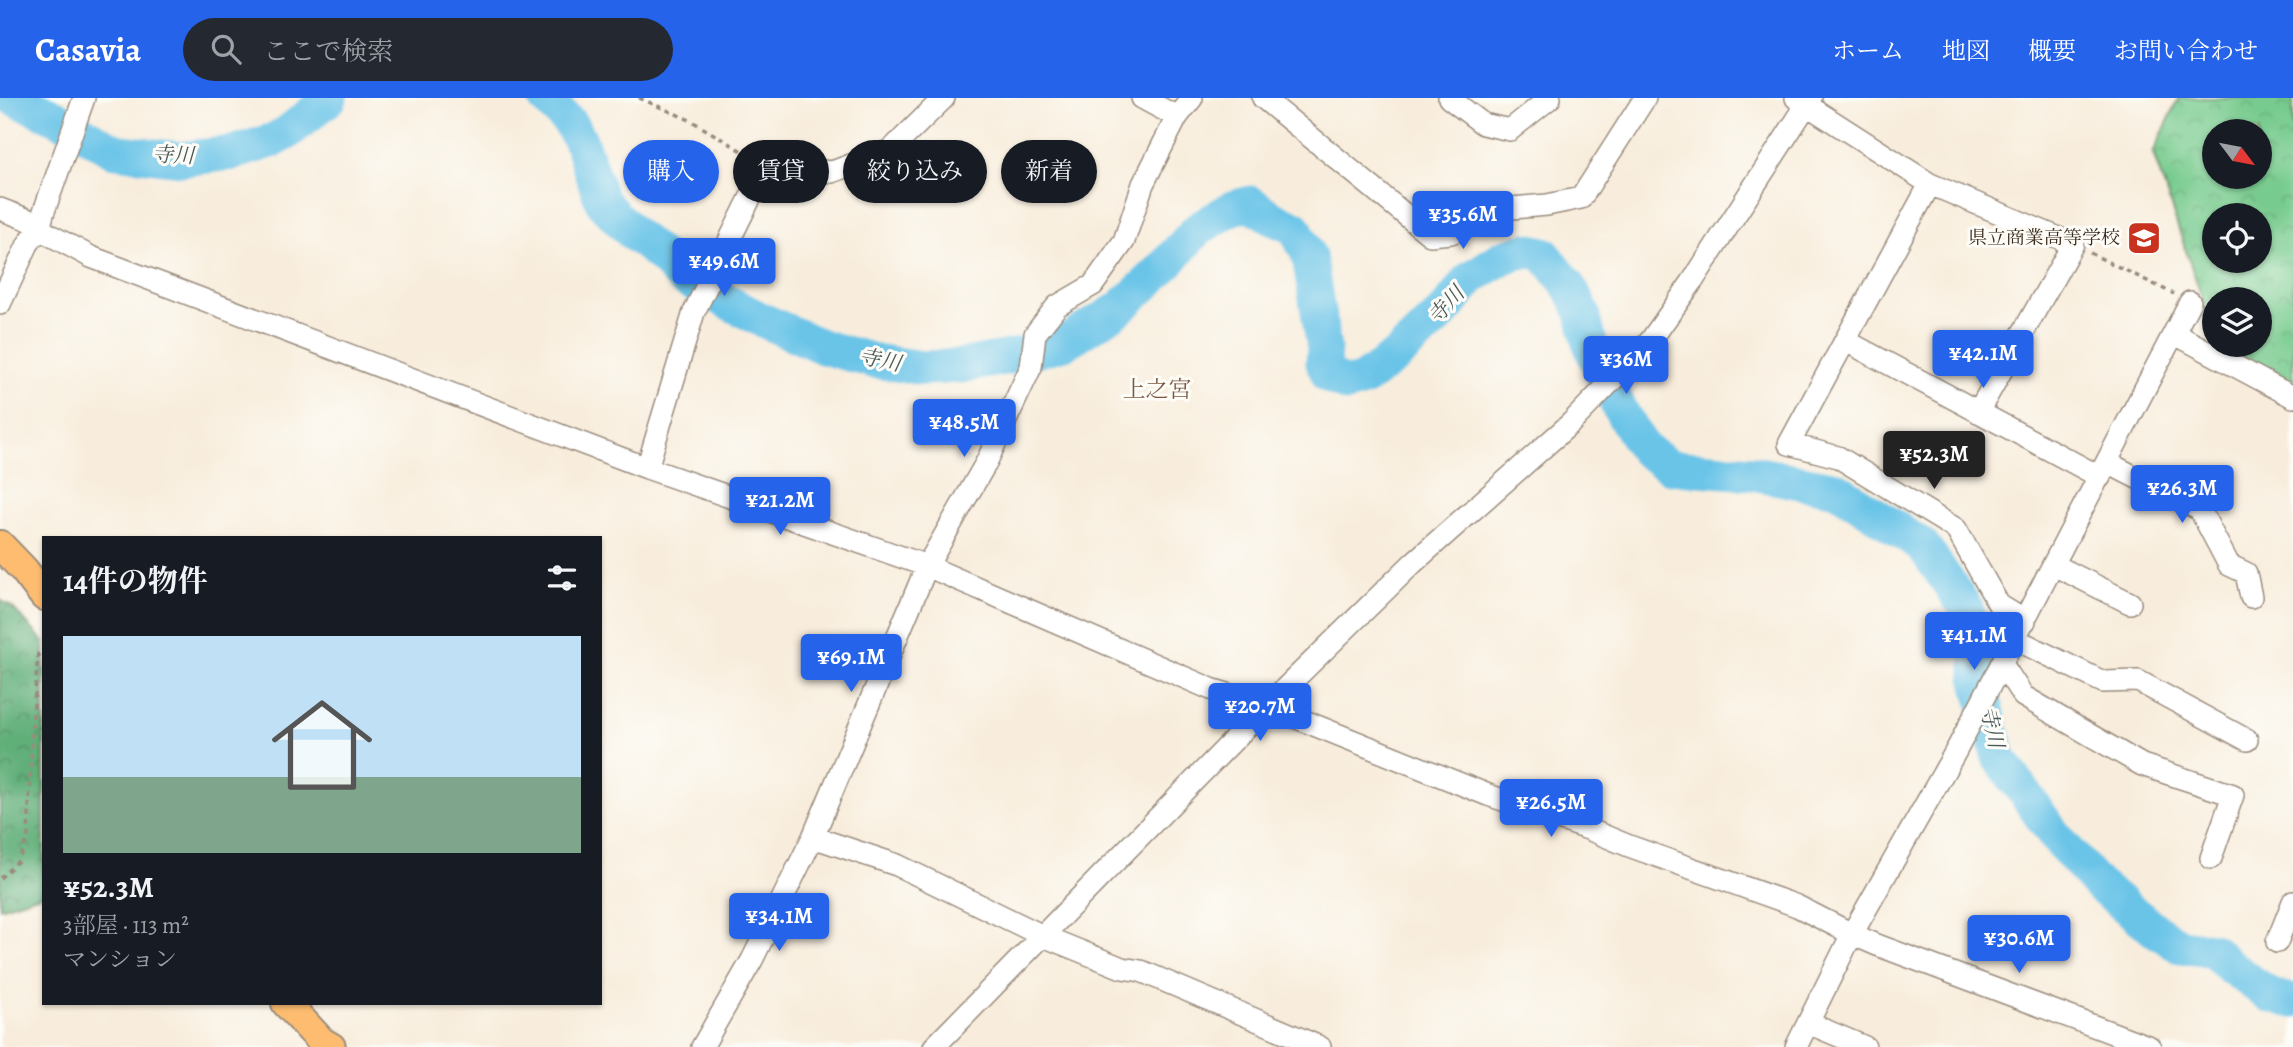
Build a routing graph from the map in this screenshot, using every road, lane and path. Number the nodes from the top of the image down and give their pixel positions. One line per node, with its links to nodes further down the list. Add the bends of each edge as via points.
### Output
1 (84, 98): 17 (street)
2 (639, 98): 12 (path, via 691,120)
3 (944, 98): 13 (street, via 891,150)
4 (1142, 98): 11 (street)
5 (1192, 98): 11 (street)
6 (1263, 98): 9 (street, via 1430,235 1451,233 1513,208 1581,198)
7 (1449, 98): 8 (street, via 1483,124 1510,130)
8 (1550, 98)
9 (1645, 98)
10 (1804, 100): 14 (street); 36 (street, via 1651,340 1571,423 1413,563)
11 (1177, 117): 29 (street, via 1143,184 1124,241 1093,285 1056,306 1035,334 1031,367 986,463)
12 (733, 146)
13 (829, 172)
14 (1930, 184): 18 (street); 22 (street)
15 (748, 203): 25 (street, via 694,312)
16 (0, 209): 17 (street)
17 (40, 227): 20 (street); 25 (street, via 90,257)
18 (2073, 244): 19 (path); 24 (street)
19 (2190, 302): 21 (street)
20 (0, 304)
21 (2175, 334): 23 (street); 26 (street)
22 (1846, 341): 24 (street); 33 (street, via 1789,444 1838,457 1956,529 1999,606)
23 (2293, 397)
24 (1978, 412): 26 (street)
25 (647, 468): 29 (street)
26 (2104, 470): 28 (street); 31 (street, via 2200,510 2229,565 2246,573)
27 (0, 545): 30 (main road)
28 (2054, 565): 32 (street); 33 (street)
29 (927, 566): 36 (street, via 1211,690); 38 (street)
30 (42, 593)
31 (2251, 597)
32 (2130, 603)
33 (2020, 630): 35 (street); 37 (street, via 2103,682 2138,681)
34 (42, 652): 40 (path, via 38,654 32,728 28,836 19,860)
35 (2002, 664): 39 (street, via 2023,696 2142,765 2233,795); 42 (street)
36 (1267, 706): 42 (street, via 1488,795 1797,906); 43 (street)
37 (2247, 740)
38 (813, 837): 43 (street, via 897,865); 50 (street, via 752,960)
39 (2211, 858)
40 (0, 878)
41 (2293, 902): 44 (street)
42 (1852, 934): 46 (street); 47 (street)
43 (1042, 936): 51 (street); 52 (street, via 1122,968 1141,971)
44 (2277, 942)
45 (288, 1005): 49 (main road)
46 (1808, 1023): 53 (street); 54 (street)
47 (2098, 1038): 48 (street)
48 (2147, 1046)
49 (331, 1047)
50 (702, 1047)
51 (934, 1047)
52 (1320, 1047)
53 (1796, 1047)
54 (1865, 1047)

